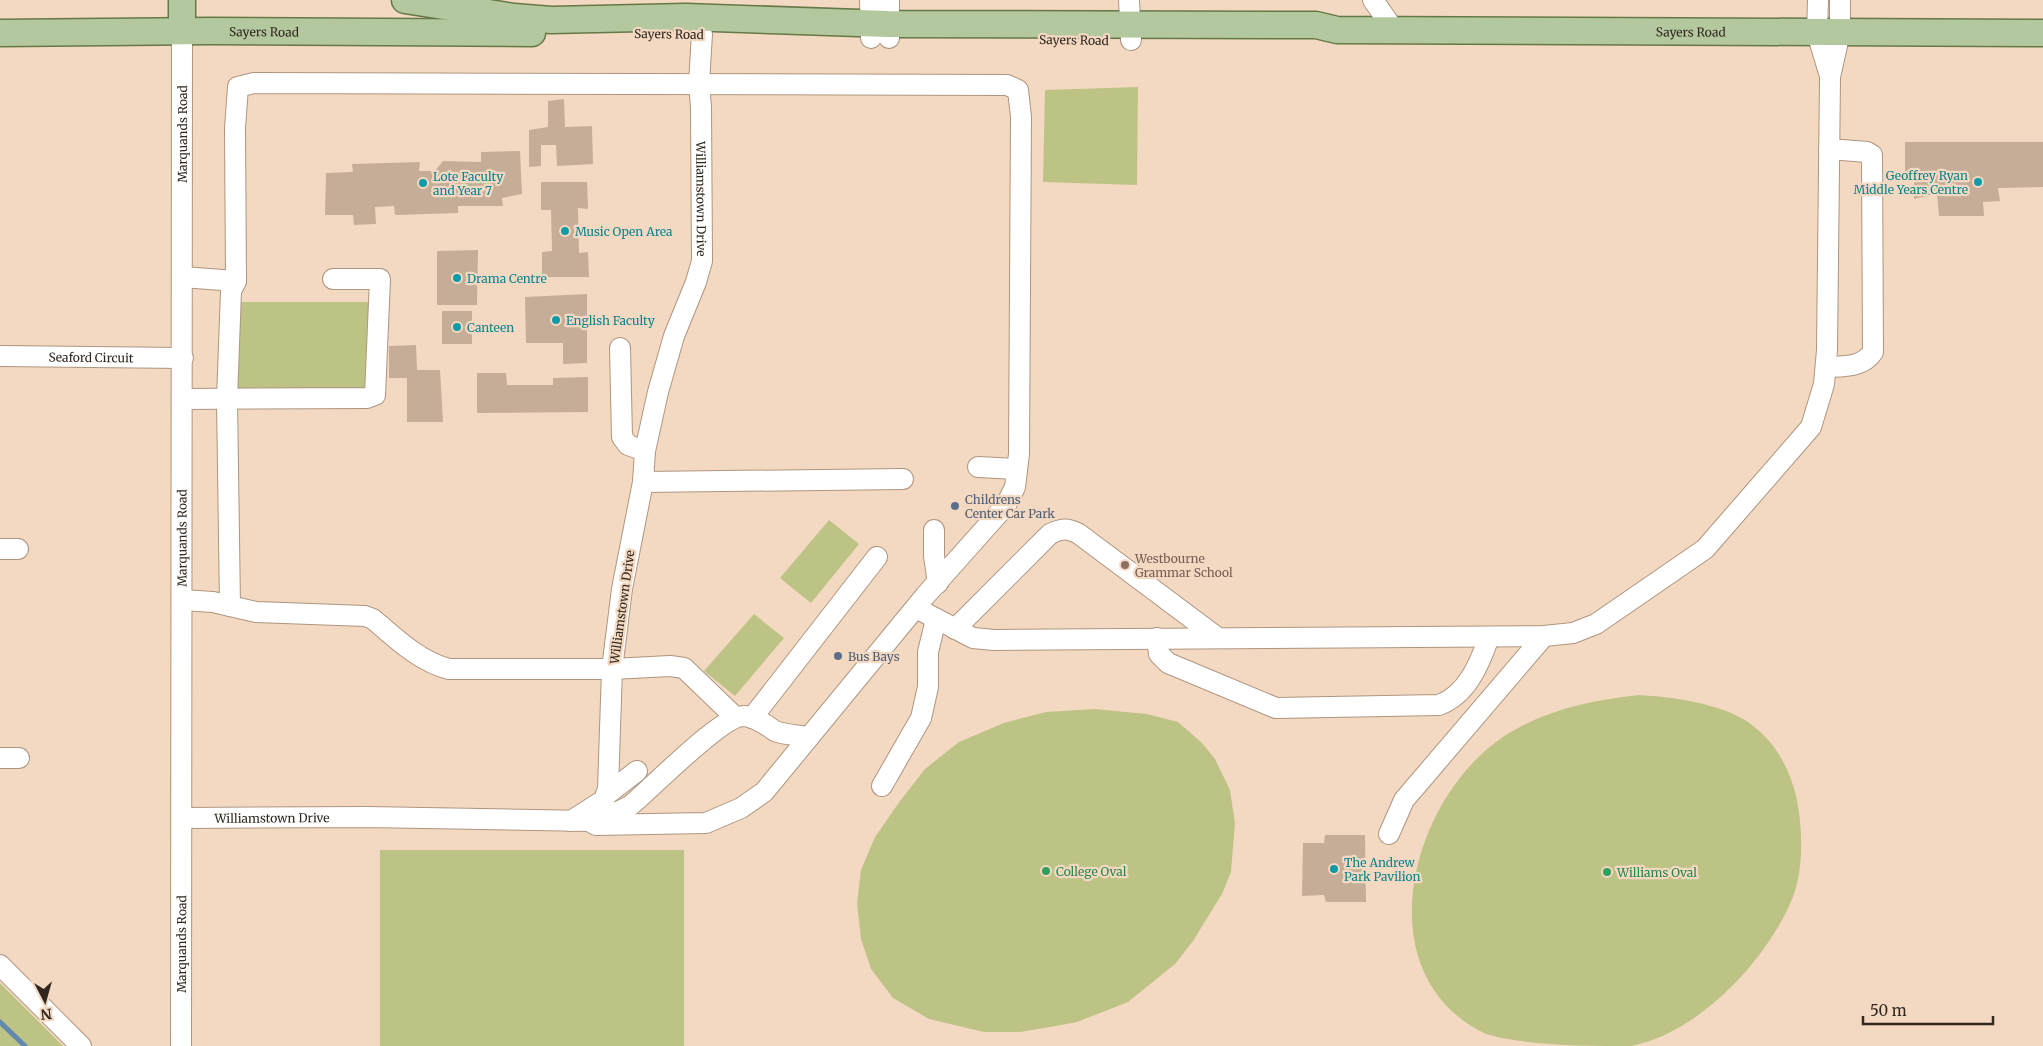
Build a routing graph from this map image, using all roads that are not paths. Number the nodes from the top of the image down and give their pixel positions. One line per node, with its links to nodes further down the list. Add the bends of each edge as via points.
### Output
1 (182, 0): 11 (main road)
2 (404, 0): 6 (main road, Sayers Road)
3 (1372, 0): 9 (street); 10 (street)
4 (1818, 0): 12 (street)
5 (1840, 0): 12 (street)
6 (551, 20): 7 (main road, Sayers Road, via 631,17); 15 (main road, via 584,25 693,26)
7 (880, 20): 8 (main road, Sayers Road); 15 (main road, Sayers Road)
8 (1130, 22): 9 (main road, Sayers Road, via 1316,25)
9 (1346, 30): 10 (main road, Sayers Road)
10 (1394, 30): 12 (main road, Sayers Road)
11 (182, 31): 13 (main road, Sayers Road); 15 (main road, Sayers Road); 18 (street, Marquands Road)
12 (1829, 32): 14 (main road, Sayers Road); 17 (street)
13 (0, 33)
14 (2043, 33)
15 (702, 34): 16 (street, Williamstown Drive)
16 (698, 83): 20 (street, via 246,84 238,87); 27 (street, Williamstown Drive, via 702,261 671,345); 29 (street, via 1007,85 1018,90 1021,215)
17 (1829, 149): 24 (street); 24 (street, via 1872,155 1873,352 1868,360 1858,365)
18 (182, 277): 20 (street); 23 (street, Marquands Road)
19 (333, 279): 26 (street, via 380,280 375,395 367,398)
20 (236, 281): 26 (street, via 230,291)
21 (620, 348): 27 (street, via 622,437 628,445)
22 (0, 356): 23 (street, Seaford Circuit)
23 (183, 358): 25 (street, Marquands Road)
24 (1826, 367): 41 (street, via 1811,427 1705,549 1596,624 1573,633)
25 (183, 399): 26 (street); 35 (street, Marquands Road)
26 (227, 399): 36 (street)
27 (645, 451): 31 (street, Williamstown Drive)
28 (978, 467): 29 (street)
29 (1017, 469): 34 (street, via 1015,487 1006,505)
30 (903, 479): 31 (street)
31 (643, 482): 44 (street, Williamstown Drive, via 622,589)
32 (934, 530): 34 (street)
33 (877, 557): 45 (street)
34 (938, 583): 37 (street)
35 (182, 600): 36 (street); 52 (street, Marquands Road)
36 (230, 606): 44 (street, via 256,612 365,616 423,658 449,669)
37 (916, 608): 38 (street); 47 (street)
38 (936, 619): 39 (street); 50 (street, via 928,652 928,687 921,718)
39 (956, 629): 42 (street, via 973,638 994,640); 43 (street, via 1050,534 1061,529 1079,534)
40 (1489, 636): 41 (street); 42 (street, via 1480,666 1451,701 1439,706 1276,708 1168,663 1160,654); 43 (street)
41 (1544, 636): 54 (street, via 1404,800)
42 (1157, 638): 43 (street)
43 (1218, 638)
44 (612, 669): 45 (street, Williamstown Drive, via 684,668); 51 (street)
45 (743, 718): 46 (street, via 766,724); 53 (street, Williamstown Drive, via 717,730 630,805 613,815)
46 (777, 732): 47 (street); 48 (street)
47 (809, 737): 48 (street)
48 (791, 760): 53 (street, via 764,792 741,808 706,822 596,825)
49 (637, 771): 51 (street)
50 (882, 786)
51 (606, 795): 53 (street)
52 (182, 818): 53 (street, Williamstown Drive); 57 (street, Marquands Road)
53 (580, 821)
54 (1389, 834)
55 (0, 965): 56 (street)
56 (81, 1046)
57 (181, 1046)

